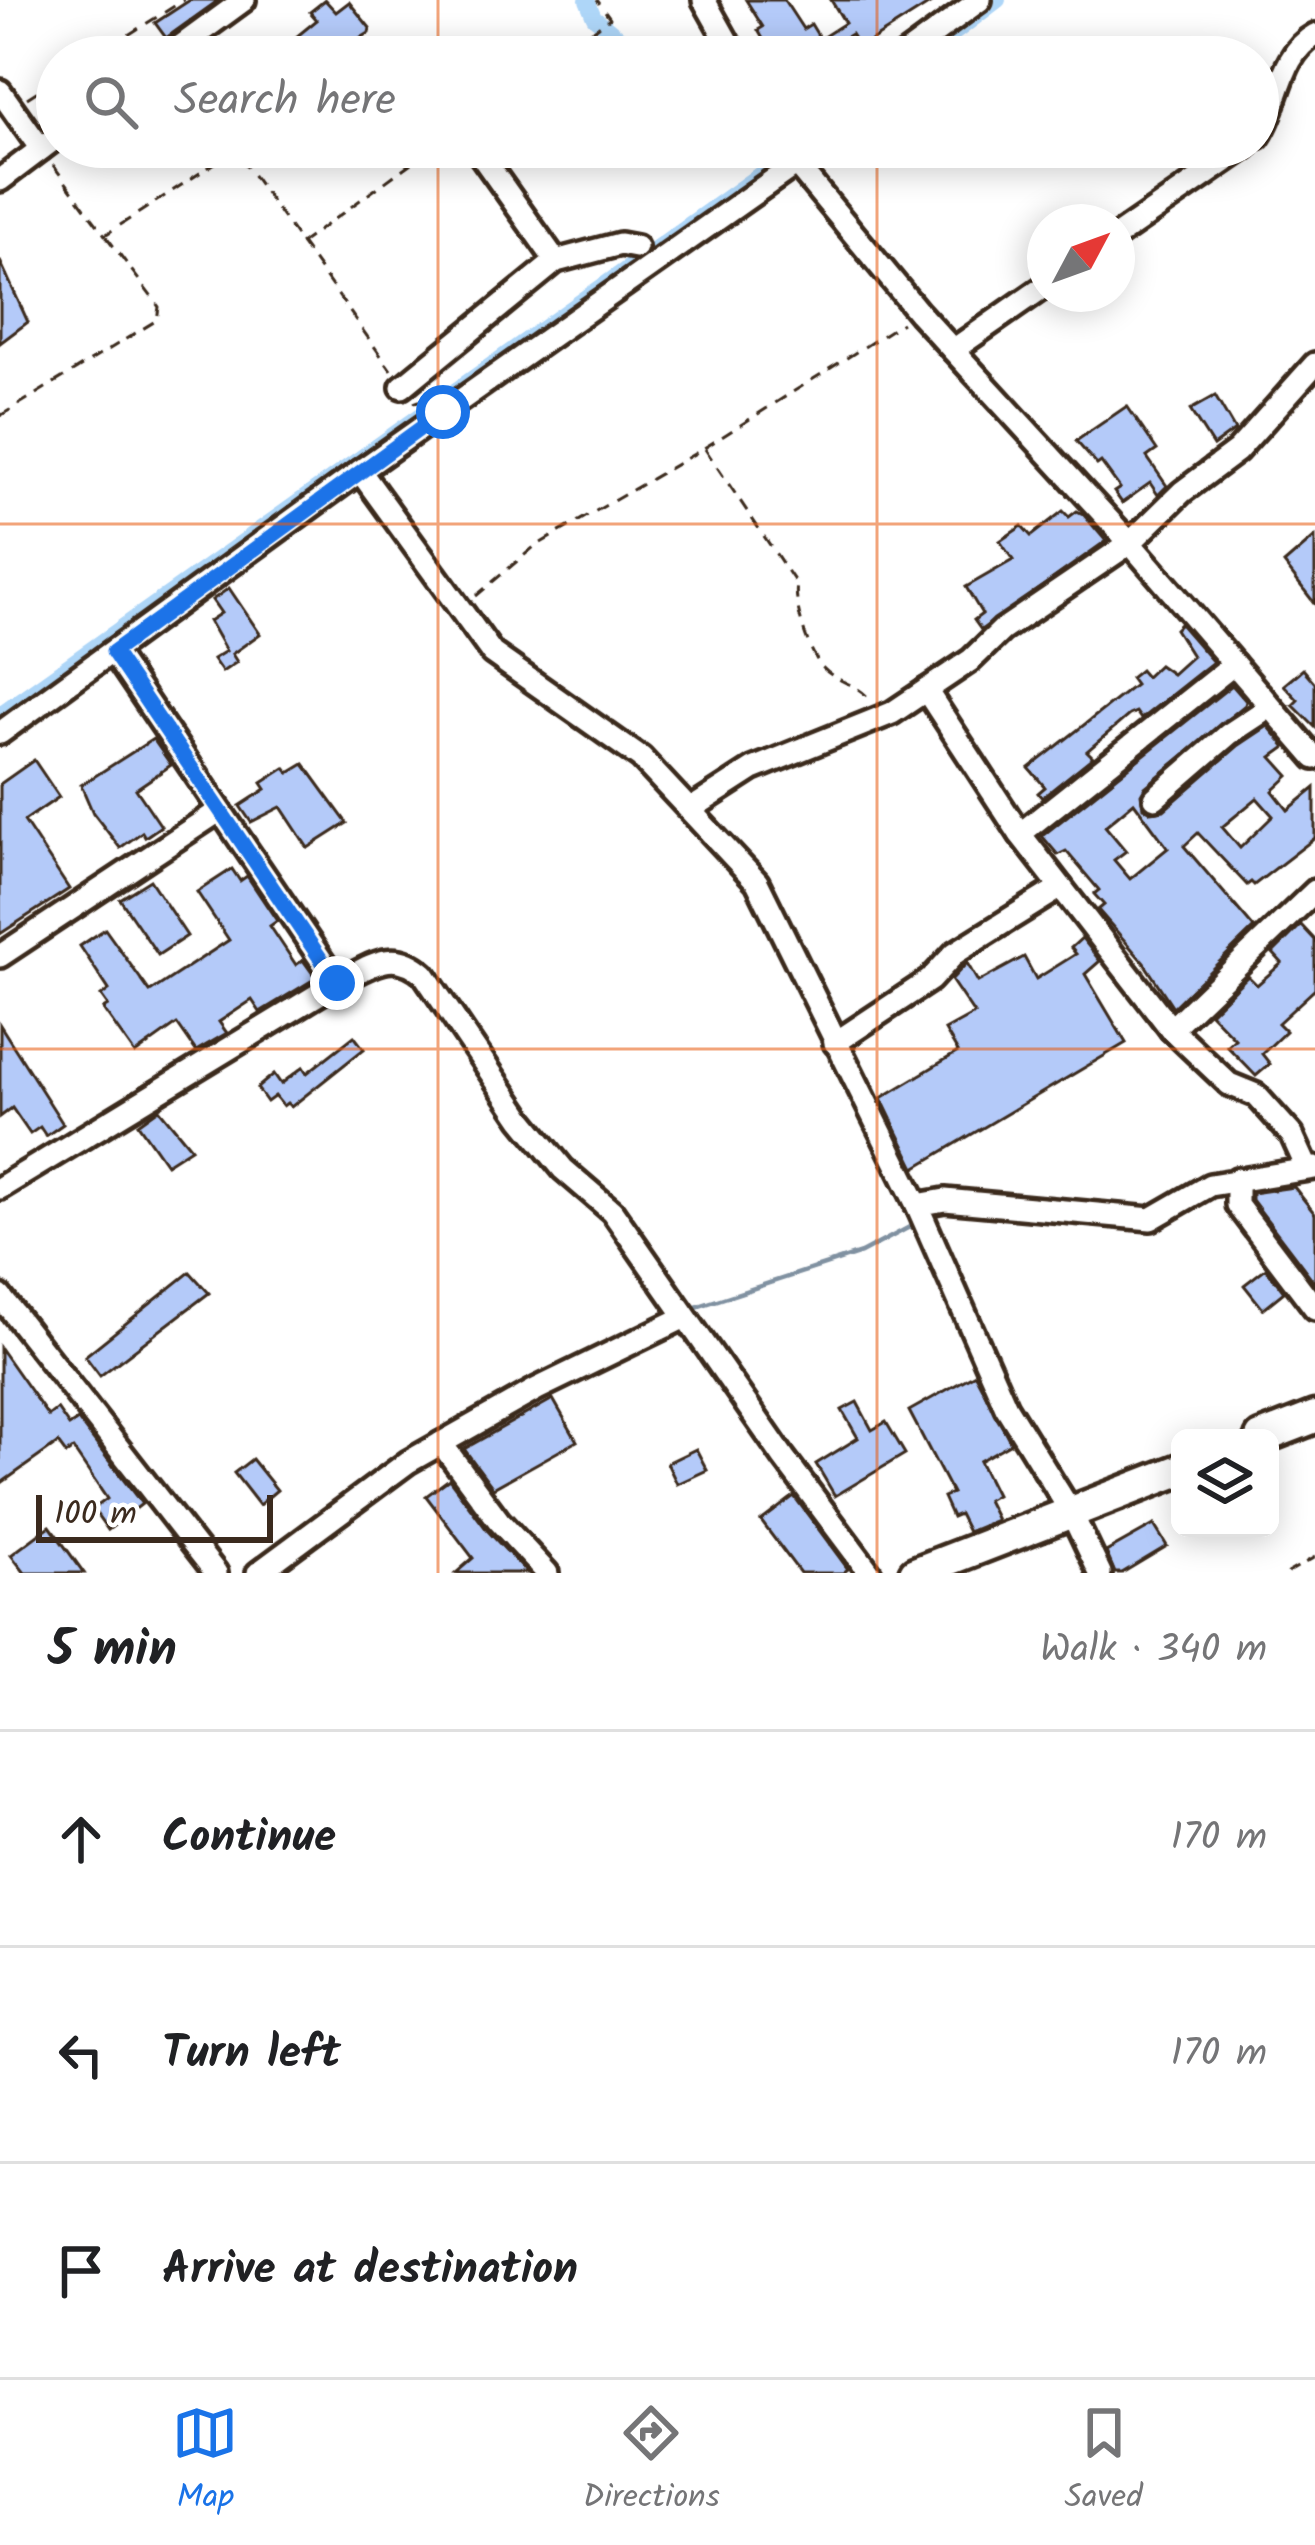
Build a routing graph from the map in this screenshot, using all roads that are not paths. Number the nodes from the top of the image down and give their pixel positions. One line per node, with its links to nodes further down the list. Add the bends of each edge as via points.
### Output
1 (244, 0): 5 (street)
2 (704, 0): 6 (street)
3 (980, 0): 7 (street)
4 (1315, 35): 8 (street, via 1291,54)
5 (195, 36)
6 (724, 36)
7 (931, 36)
8 (1279, 95)
9 (6, 99): 10 (street)
10 (36, 130)
11 (36, 153): 16 (street)
12 (490, 168): 19 (street)
13 (773, 168): 24 (street)
14 (802, 168): 21 (street)
15 (1216, 168): 17 (street)
16 (0, 179)
17 (1135, 224)
18 (636, 247): 19 (street)
19 (556, 261): 23 (street)
20 (1027, 298): 21 (street)
21 (952, 350): 25 (street)
22 (1315, 366): 25 (street, via 1237,451)
23 (403, 387)
24 (360, 471): 26 (street); 33 (street, via 492,653 641,758)
25 (1130, 543): 27 (street); 28 (street)
26 (113, 652): 30 (street); 34 (street)
27 (1234, 664): 29 (street); 35 (street)
28 (926, 690): 33 (street, via 883,717 753,769); 35 (street)
29 (1270, 707): 31 (street); 32 (street)
30 (0, 733)
31 (1311, 744)
32 (1155, 798)
33 (691, 808): 41 (street, via 757,882)
34 (219, 811): 38 (street); 39 (street)
35 (1020, 834): 36 (street)
36 (1061, 887): 40 (street); 41 (street)
37 (1315, 891): 40 (street)
38 (0, 956)
39 (337, 983): 44 (street); 48 (street, via 397,958 424,974 522,1119 562,1168 612,1210)
40 (1171, 1029): 42 (street, via 1229,1084 1256,1095)
41 (835, 1042): 45 (street)
42 (1311, 1168): 43 (street)
43 (1237, 1179): 45 (street, via 1210,1184 1151,1220 945,1199); 47 (street, via 1237,1205)
44 (0, 1188)
45 (917, 1205): 53 (street, via 1006,1407)
46 (0, 1296): 54 (street)
47 (1315, 1308)
48 (685, 1317): 51 (street); 57 (street)
49 (1315, 1417): 50 (highway)
50 (1279, 1431)
51 (441, 1444): 55 (street); 56 (street)
52 (1171, 1473): 53 (highway)
53 (1071, 1512): 58 (highway); 59 (street)
54 (210, 1571)
55 (257, 1573)
56 (547, 1573)
57 (870, 1573)
58 (915, 1573)
59 (1100, 1573)

